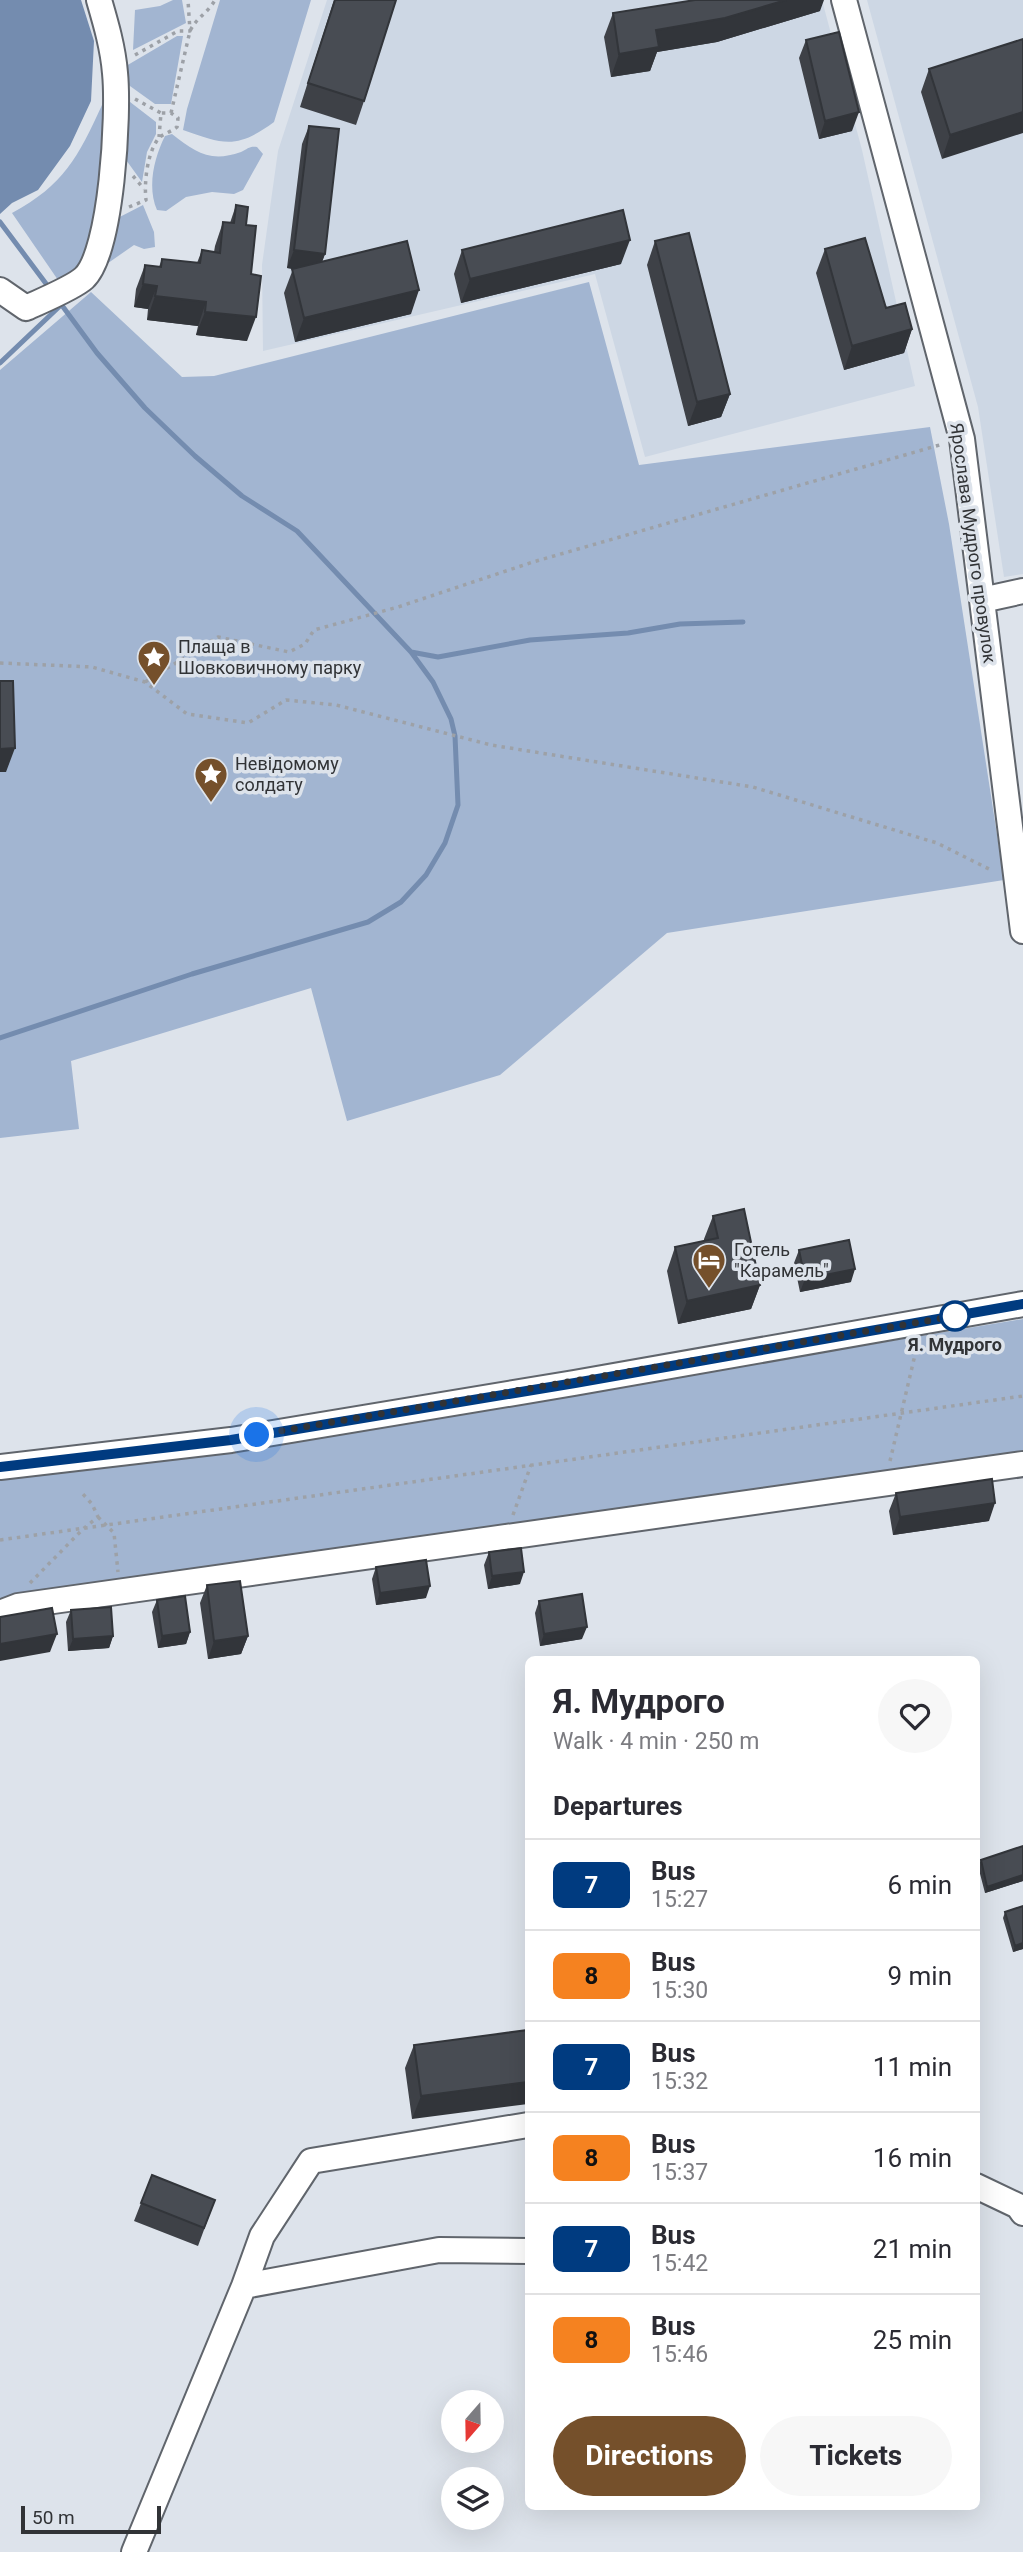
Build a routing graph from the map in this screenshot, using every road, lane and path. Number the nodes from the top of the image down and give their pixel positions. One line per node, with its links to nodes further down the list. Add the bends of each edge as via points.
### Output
1 (99, 0): 6 (street)
2 (188, 0): 5 (path)
3 (215, 0): 5 (path)
4 (844, 0): 11 (street, Ярослава Мудрого провулок)
5 (190, 31): 6 (path, via 178,31 142,50); 7 (path)
6 (115, 76): 9 (street)
7 (171, 113): 8 (path, via 161,113); 8 (path, via 178,118 177,127)
8 (159, 137): 9 (path, via 145,186 146,200)
9 (107, 214): 10 (street, via 99,250 84,278 26,308)
10 (0, 290)
11 (962, 439): 13 (street, Ярослава Мудрого провулок); 15 (path, via 314,630 305,644 289,652 218,637)
12 (1023, 591): 13 (street)
13 (982, 600): 16 (street, Ярослава Мудрого провулок)
14 (0, 663): 15 (path, via 92,667)
15 (145, 682): 16 (path, via 187,714 248,723 286,700 336,705 491,745 753,787 937,843)
16 (1017, 882): 17 (street, Ярослава Мудрого провулок)
17 (1023, 931)
18 (1023, 1304): 19 (street)
19 (923, 1322): 21 (path); 24 (street, via 231,1440)
20 (1023, 1396): 21 (path)
21 (901, 1413): 23 (path); 25 (path)
22 (1023, 1464): 25 (street)
23 (531, 1465): 28 (path); 30 (path)
24 (0, 1467)
25 (885, 1483): 30 (street)
26 (81, 1492): 27 (path)
27 (98, 1517): 28 (path); 29 (path)
28 (107, 1524): 29 (path); 32 (path, via 114,1533)
29 (83, 1529): 31 (path); 33 (path)
30 (505, 1537): 32 (street)
31 (0, 1539)
32 (120, 1592): 33 (street)
33 (9, 1610)
34 (525, 2125): 38 (street, via 311,2161 261,2236)
35 (980, 2188): 36 (street, via 1018,2206)
36 (1023, 2213)
37 (525, 2251): 38 (street, via 439,2250)
38 (244, 2286): 39 (street)
39 (134, 2552)

